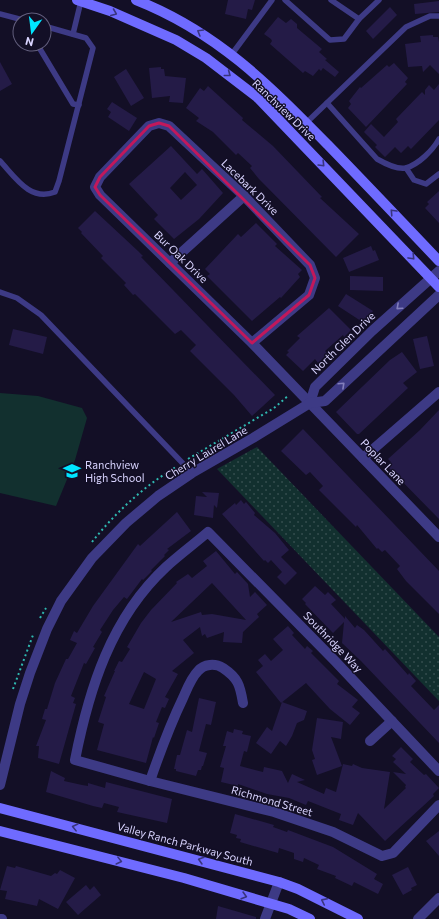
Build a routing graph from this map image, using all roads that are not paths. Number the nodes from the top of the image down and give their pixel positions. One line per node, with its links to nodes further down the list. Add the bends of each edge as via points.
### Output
1 (80, 0): 12 (lane); 26 (street, Ranchview Drive, one-way to 26, via 176,40 206,58 257,97)
2 (136, 0): 14 (street, Ranchview Drive, one-way to 2, via 201,32)
3 (272, 0): 14 (lane)
4 (285, 0): 10 (lane, via 330,40 344,39)
5 (331, 0): 10 (lane)
6 (379, 0): 10 (lane)
7 (0, 14): 9 (lane)
8 (439, 16): 15 (lane, via 430,16 406,26)
9 (12, 17)
10 (359, 19)
11 (52, 28): 12 (lane)
12 (73, 34): 16 (lane, via 86,38 93,48)
13 (42, 52): 16 (lane, via 73,104)
14 (232, 54): 18 (street, Ranchview Drive, via 272,87)
15 (327, 103): 18 (lane); 21 (lane, via 377,158 386,164)
16 (79, 105): 20 (lane, via 55,192 46,196 36,195)
17 (159, 123): 23 (street, Lacebark Drive, via 169,126); 25 (street, Bur Oak Drive, via 149,126 100,177 95,187 100,195)
18 (306, 123): 24 (street, Ranchview Drive, one-way to 18)
19 (439, 139): 21 (lane, via 419,161)
20 (0, 161)
21 (406, 168): 22 (lane, via 414,180 426,184)
22 (439, 174)
23 (244, 196): 25 (street); 30 (street, Lacebark Drive, via 310,264 315,278 309,295)
24 (439, 261)
25 (170, 263): 30 (street, Bur Oak Drive)
26 (435, 275): 27 (street, Ranchview Drive); 32 (street, North Glen Drive, one-way to 32, via 315,387)
27 (439, 287)
28 (0, 292): 34 (lane, via 17,298 41,315)
29 (439, 296): 32 (street, one-way to 29, via 325,401)
30 (252, 343): 32 (street, Bur Oak Drive)
31 (439, 392): 33 (street)
32 (310, 403): 33 (street, Poplar Lane); 34 (street, Cherry Laurel Lane)
33 (363, 458): 35 (street, Poplar Lane)
34 (192, 473): 42 (street, Cherry Laurel Lane, via 158,496 126,523 92,558 61,601 30,673)
35 (439, 536)
36 (243, 703): 41 (street, via 240,687 233,675 218,665 207,665 198,670 168,730)
37 (392, 720): 38 (street); 39 (street, Southridge Way, via 208,532 165,568 135,603 115,633 89,697); 40 (street, Southridge Way)
38 (370, 741)
39 (75, 760): 41 (street, Richmond Street)
40 (439, 771)
41 (150, 781): 43 (street, Richmond Street, via 274,812 333,832 382,856 393,853)
42 (0, 785)
43 (439, 805)
44 (0, 808): 46 (street, Valley Ranch Parkway South, one-way to 44)
45 (0, 831): 48 (street, one-way to 48, via 184,878)
46 (279, 882): 48 (street); 51 (street, Valley Ranch Parkway South, one-way to 46)
47 (439, 898): 52 (street)
48 (271, 904): 49 (street); 50 (street)
49 (265, 919)
50 (310, 919)
51 (358, 919)
52 (418, 919)

